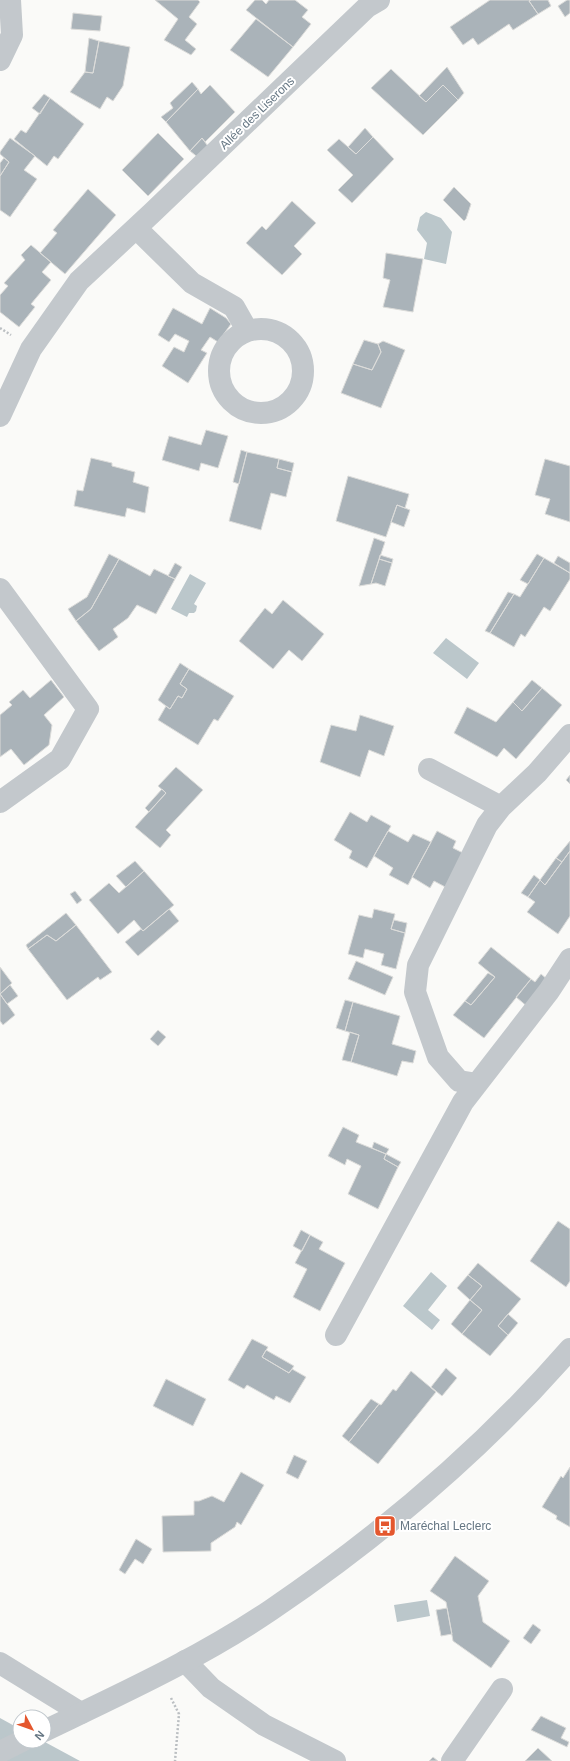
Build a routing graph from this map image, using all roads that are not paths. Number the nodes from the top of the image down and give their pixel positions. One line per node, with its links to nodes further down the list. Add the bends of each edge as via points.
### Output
1 (10, 0): 3 (street, via 12,35)
2 (369, 2): 4 (street, Allée des Liserons)
3 (0, 60)
4 (136, 228): 5 (street, via 192,283 234,307); 6 (street, Allée des Liserons, via 79,281 31,349)
5 (247, 330)
6 (0, 416)
7 (0, 589): 10 (street, via 88,708 60,759)
8 (570, 735): 11 (street, via 537,773)
9 (429, 769): 11 (street)
10 (0, 802)
11 (501, 807): 13 (street, via 487,825 418,966 415,992 438,1057 459,1081)
12 (570, 959): 13 (street, via 549,991)
13 (477, 1084): 14 (street, via 463,1102)
14 (336, 1335)
15 (570, 1349): 16 (street, via 476,1447 356,1549 270,1611)
16 (185, 1661): 19 (street); 23 (street, via 211,1688 264,1725)
17 (0, 1663): 19 (street)
18 (502, 1689): 24 (street)
19 (81, 1713): 20 (street)
20 (52, 1726)
21 (12, 1746): 22 (street)
22 (0, 1752)
23 (335, 1761)
24 (452, 1761)

